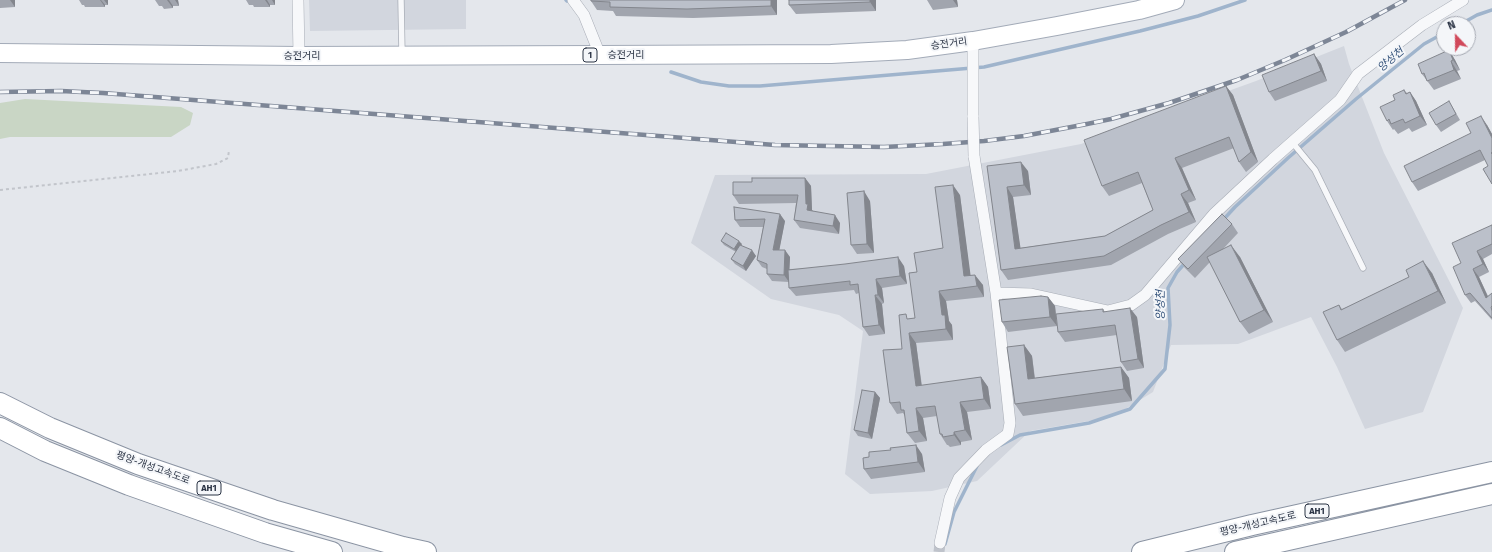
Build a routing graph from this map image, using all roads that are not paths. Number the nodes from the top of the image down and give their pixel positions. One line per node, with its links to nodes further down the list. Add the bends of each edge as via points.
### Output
1 (298, 0): 9 (street)
2 (401, 0): 10 (lane)
3 (573, 0): 8 (street, via 584,15)
4 (1175, 0): 6 (main road, 승전거리 / 1, via 1139,10)
5 (1462, 0): 11 (street, via 1422,25 1358,74 1340,100)
6 (973, 41): 8 (main road, 승전거리 / 1, via 907,50 831,54); 13 (street, bridge, via 974,156)
7 (0, 54): 9 (main road, 승전거리 / 1)
8 (600, 55): 10 (main road, 승전거리 / 1)
9 (299, 56): 10 (main road, 승전거리 / 1)
10 (402, 56)
11 (1292, 142): 12 (lane, via 1315,170); 13 (street, via 1214,214 1145,295 1131,305 1108,311 1031,294)
12 (1363, 268)
13 (996, 293): 18 (street, via 1010,423 1008,434 986,450 959,478 950,498)
14 (0, 404): 20 (highway, 평양-개성고속도로 / AH1, via 50,428 138,464 273,510)
15 (0, 428): 19 (highway, AH1, via 45,451 129,485 265,533)
16 (1492, 472): 21 (highway, 평양-개성고속도로 / AH1)
17 (1492, 494): 22 (highway, AH1)
18 (940, 543)
19 (332, 552)
20 (426, 552)
21 (1142, 552)
22 (1235, 552)

